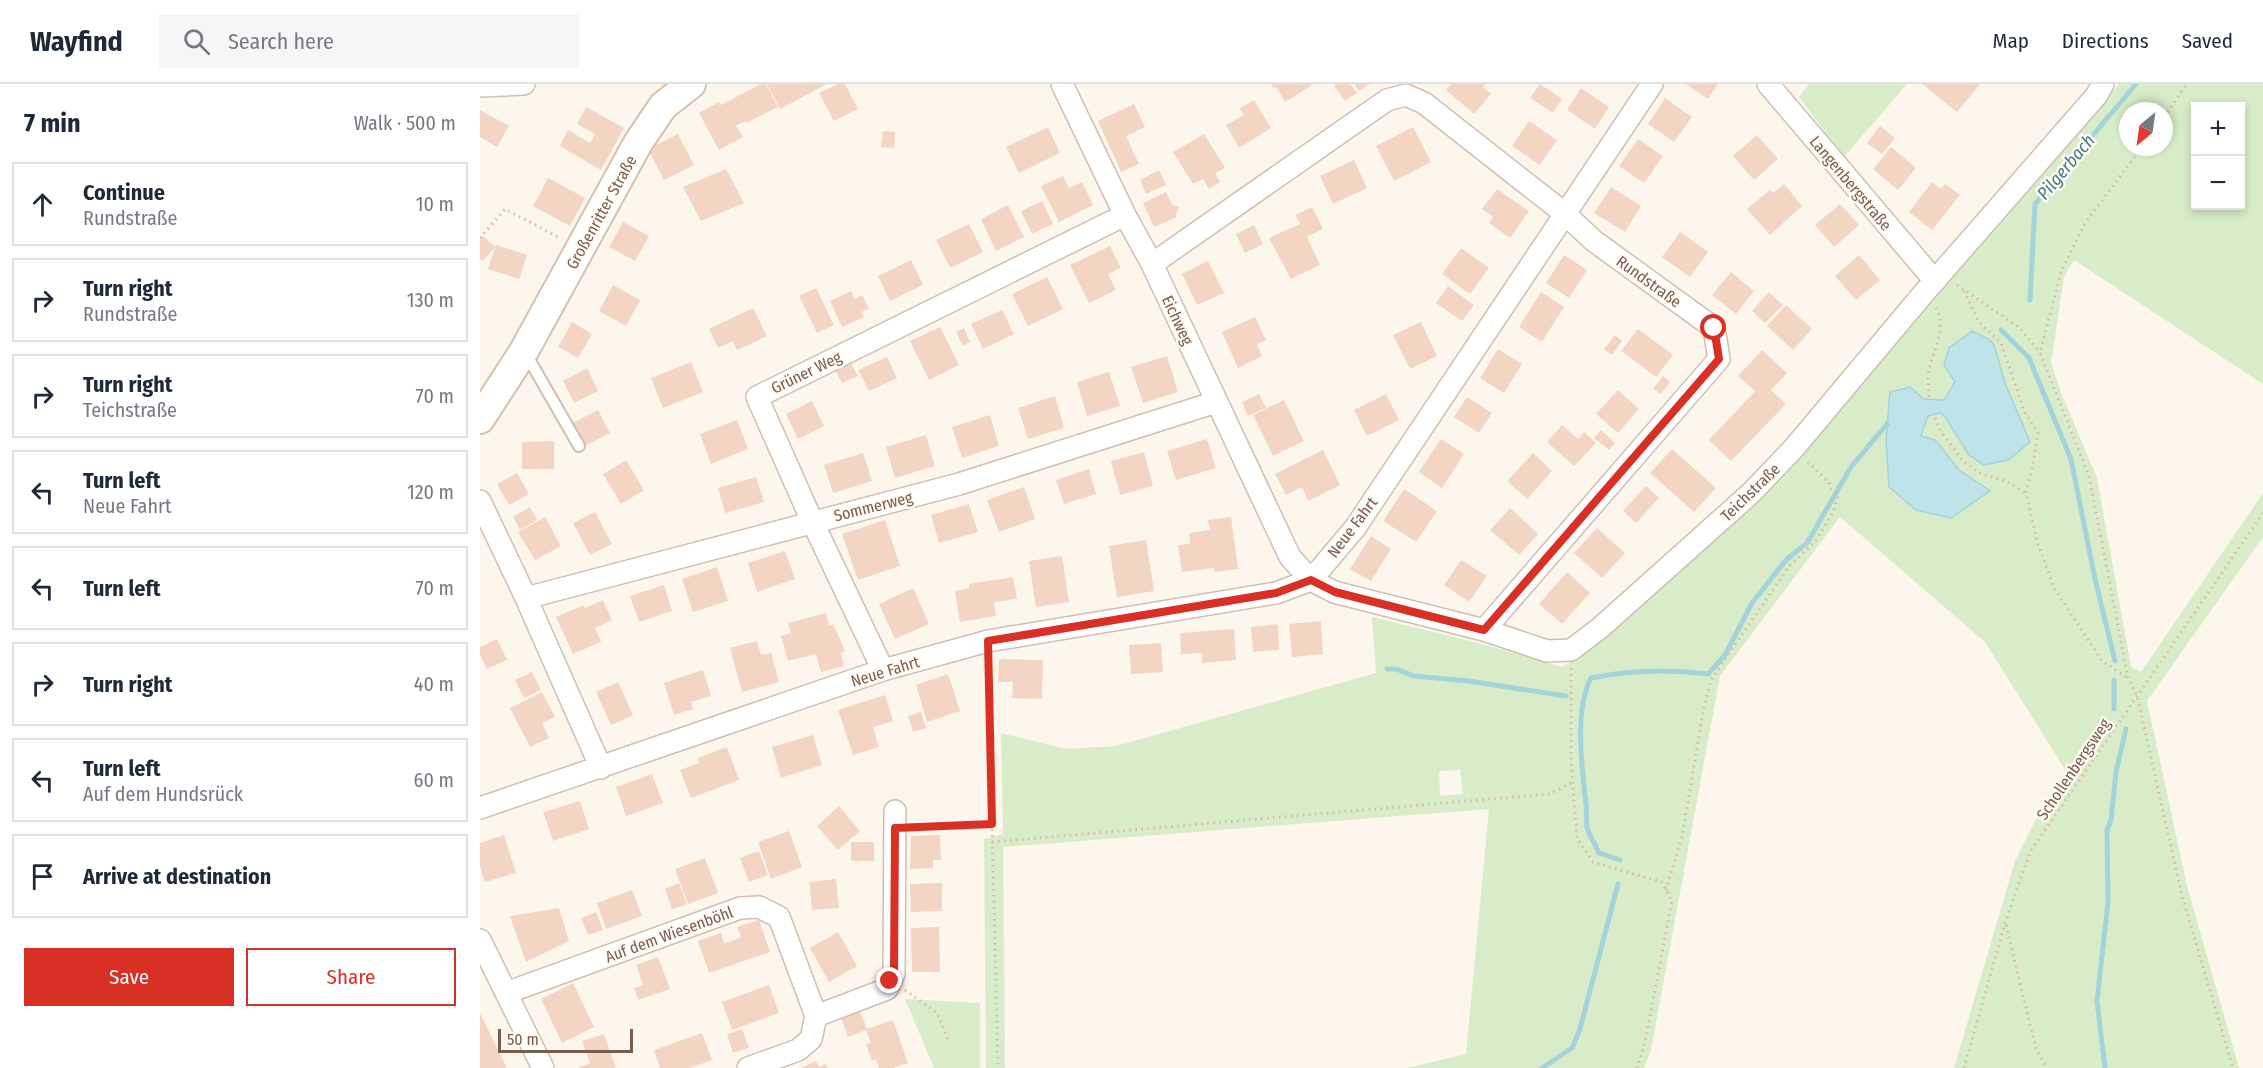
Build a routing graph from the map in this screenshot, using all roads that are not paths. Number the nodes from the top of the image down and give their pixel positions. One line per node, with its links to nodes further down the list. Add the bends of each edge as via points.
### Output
1 (521, 84): 8 (street)
2 (691, 84): 14 (main road, Großenritter Straße, via 663,106 638,143)
3 (1062, 84): 11 (street, Eichweg)
4 (1409, 84): 9 (lane)
5 (1652, 84): 10 (street, Neue Fahrt)
6 (1768, 84): 13 (street, Langenbergstraße)
7 (2103, 84): 13 (street, Teichstraße)
8 (480, 86)
9 (1387, 100): 10 (street, Rundstraße, via 1406,94 1424,103); 12 (street)
10 (1564, 213): 20 (street, Neue Fahrt, via 1355,528); 22 (street, Rundstraße, via 1594,241 1714,328 1719,359)
11 (1125, 214): 12 (street, Eichweg); 19 (street, Grüner Weg, via 757,397)
12 (1152, 264): 15 (street, Eichweg)
13 (1929, 288): 22 (street, Teichstraße, via 1752,493 1600,628 1571,650 1547,651)
14 (524, 351): 16 (main road, Großenritter Straße); 17 (lane)
15 (1216, 402): 19 (street, Sommerweg, via 959,484); 20 (street, Eichweg, via 1290,557)
16 (480, 419)
17 (579, 446)
18 (480, 501): 21 (street)
19 (812, 521): 21 (street, Sommerweg); 23 (street, Grüner Weg)
20 (1311, 580): 22 (street, via 1335,592); 23 (street, Neue Fahrt, via 1276,593 988,641)
21 (526, 598): 24 (street)
22 (1484, 630)
23 (883, 670): 24 (street, Neue Fahrt)
24 (601, 768): 25 (street, Neue Fahrt)
25 (480, 808)
26 (895, 819): 29 (street, via 894,974 887,989)
27 (480, 940): 28 (street)
28 (506, 993): 29 (street, Auf dem Wiesenböhl, via 740,908 759,907 779,916); 30 (street)
29 (816, 1016): 31 (street, via 811,1039 798,1050)
30 (543, 1068)
31 (748, 1068)

